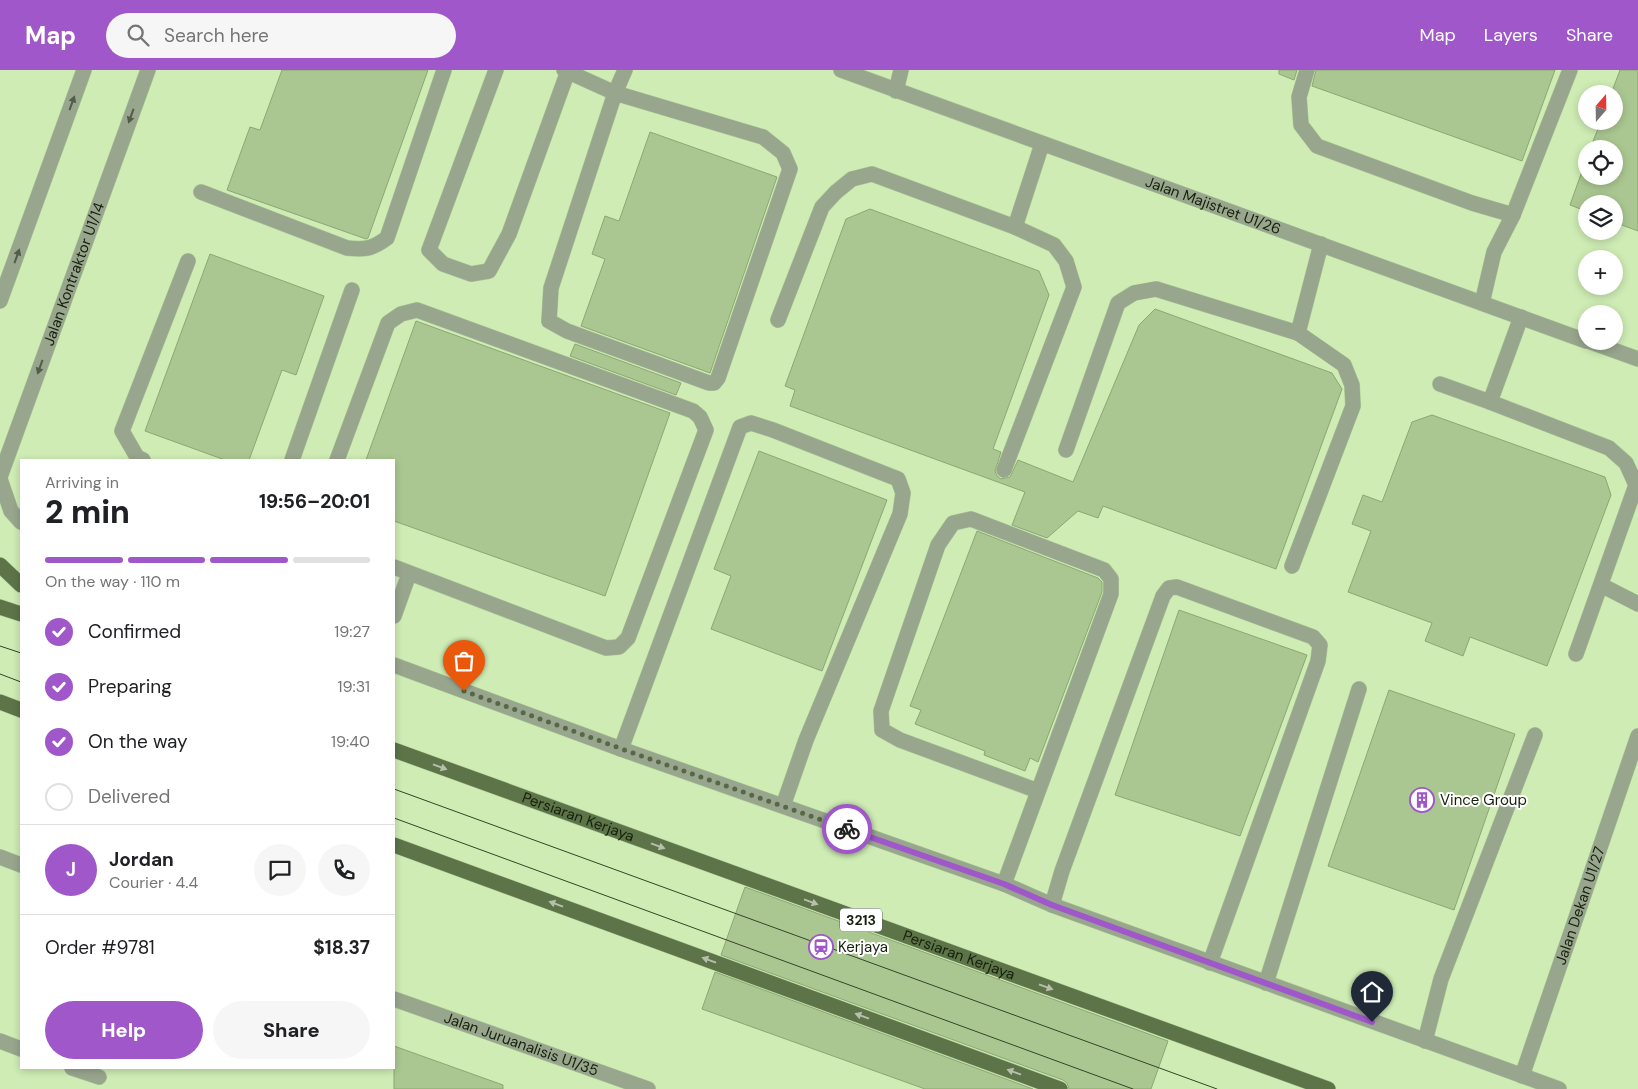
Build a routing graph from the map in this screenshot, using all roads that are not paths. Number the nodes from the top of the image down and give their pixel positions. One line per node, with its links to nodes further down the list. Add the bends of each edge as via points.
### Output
1 (84, 70): 20 (street, one-way to 1)
2 (148, 70): 35 (street, Jalan Kontraktor U1/14, one-way to 35)
3 (444, 70): 14 (street, via 387,238 378,246 364,250 347,248)
4 (496, 70): 10 (street, via 429,250 443,264 471,274 489,271 509,234)
5 (625, 70): 12 (street)
6 (841, 70): 11 (street, Jalan Majistret U1/26)
7 (900, 70): 11 (street)
8 (1307, 70): 15 (street, via 1299,96 1302,125 1318,146)
9 (1570, 70): 15 (street)
10 (566, 71): 12 (street)
11 (896, 91): 13 (street, Jalan Majistret U1/26)
12 (615, 94): 12 (street, via 551,288 549,322 714,383 790,169 783,153 763,137)
13 (1042, 144): 16 (street); 17 (street, Jalan Majistret U1/26)
14 (201, 192)
15 (1513, 215): 21 (street, via 1494,252)
16 (1015, 227): 23 (street, via 872,174 852,179 822,207); 34 (street, via 1054,245 1066,262 1074,287)
17 (1321, 244): 21 (street, Jalan Majistret U1/26); 24 (street)
18 (188, 261): 31 (street, via 122,431)
19 (352, 290): 32 (street)
20 (0, 301)
21 (1482, 303): 22 (street, Jalan Majistret U1/26)
22 (1521, 317): 25 (street, Jalan Majistret U1/26); 29 (street)
23 (778, 320)
24 (1298, 333): 30 (street, via 1156,289 1134,292 1118,303); 38 (street, via 1344,365 1352,385 1353,406)
25 (1578, 338)
26 (1612, 350): 27 (street, Jalan Majistret U1/26)
27 (1638, 359)
28 (1440, 384): 29 (street)
29 (1490, 402): 42 (street, via 1609,448 1626,463 1636,485)
30 (1066, 450)
31 (140, 459)
32 (292, 459)
33 (336, 459): 40 (street, via 388,323 400,314 417,310 693,411 700,417 706,430 628,638 619,647 606,648)
34 (1004, 470)
35 (0, 478): 36 (street, via 11,511)
36 (20, 521)
37 (0, 564): 41 (main road)
38 (1292, 566)
39 (395, 567): 40 (street)
40 (409, 574): 45 (street)
41 (20, 584)
42 (1601, 585): 43 (street); 47 (street)
43 (1638, 604)
44 (0, 607): 46 (main road)
45 (395, 613)
46 (20, 614)
47 (1576, 654)
48 (395, 665): 54 (street)
49 (1359, 689): 64 (street)
50 (0, 702): 51 (main road)
51 (20, 710)
52 (1535, 735): 67 (street, via 1441,979)
53 (1638, 736): 70 (street, Jalan Dekan U1/27)
54 (622, 749): 57 (street); 57 (street, via 740,427 751,423 773,430 898,479 904,493 900,514 806,740)
55 (395, 750): 74 (main road, Persiaran Kerjaya / 3213, one-way to 74)
56 (1038, 791): 56 (street, via 1111,594 1111,579 1104,570 971,519 953,523 938,545 931,564 881,711 882,730 900,740); 61 (street)
57 (783, 806): 61 (street)
58 (395, 845): 73 (main road, one-way to 58)
59 (0, 857): 60 (street)
60 (20, 865)
61 (1004, 884): 62 (street)
62 (1052, 905): 63 (street); 63 (street, via 1163,596 1169,588 1177,587 1313,637 1320,645 1318,661)
63 (1210, 963): 64 (street)
64 (1266, 983): 67 (street)
65 (395, 999): 72 (street, Jalan Juruanalisis U1/35)
66 (0, 1041): 68 (street)
67 (1425, 1041): 70 (street)
68 (20, 1049)
69 (75, 1069): 71 (street)
70 (1522, 1076): 75 (street)
71 (99, 1078)
72 (648, 1089)
73 (1060, 1089)
74 (1328, 1089)
75 (1559, 1089)

